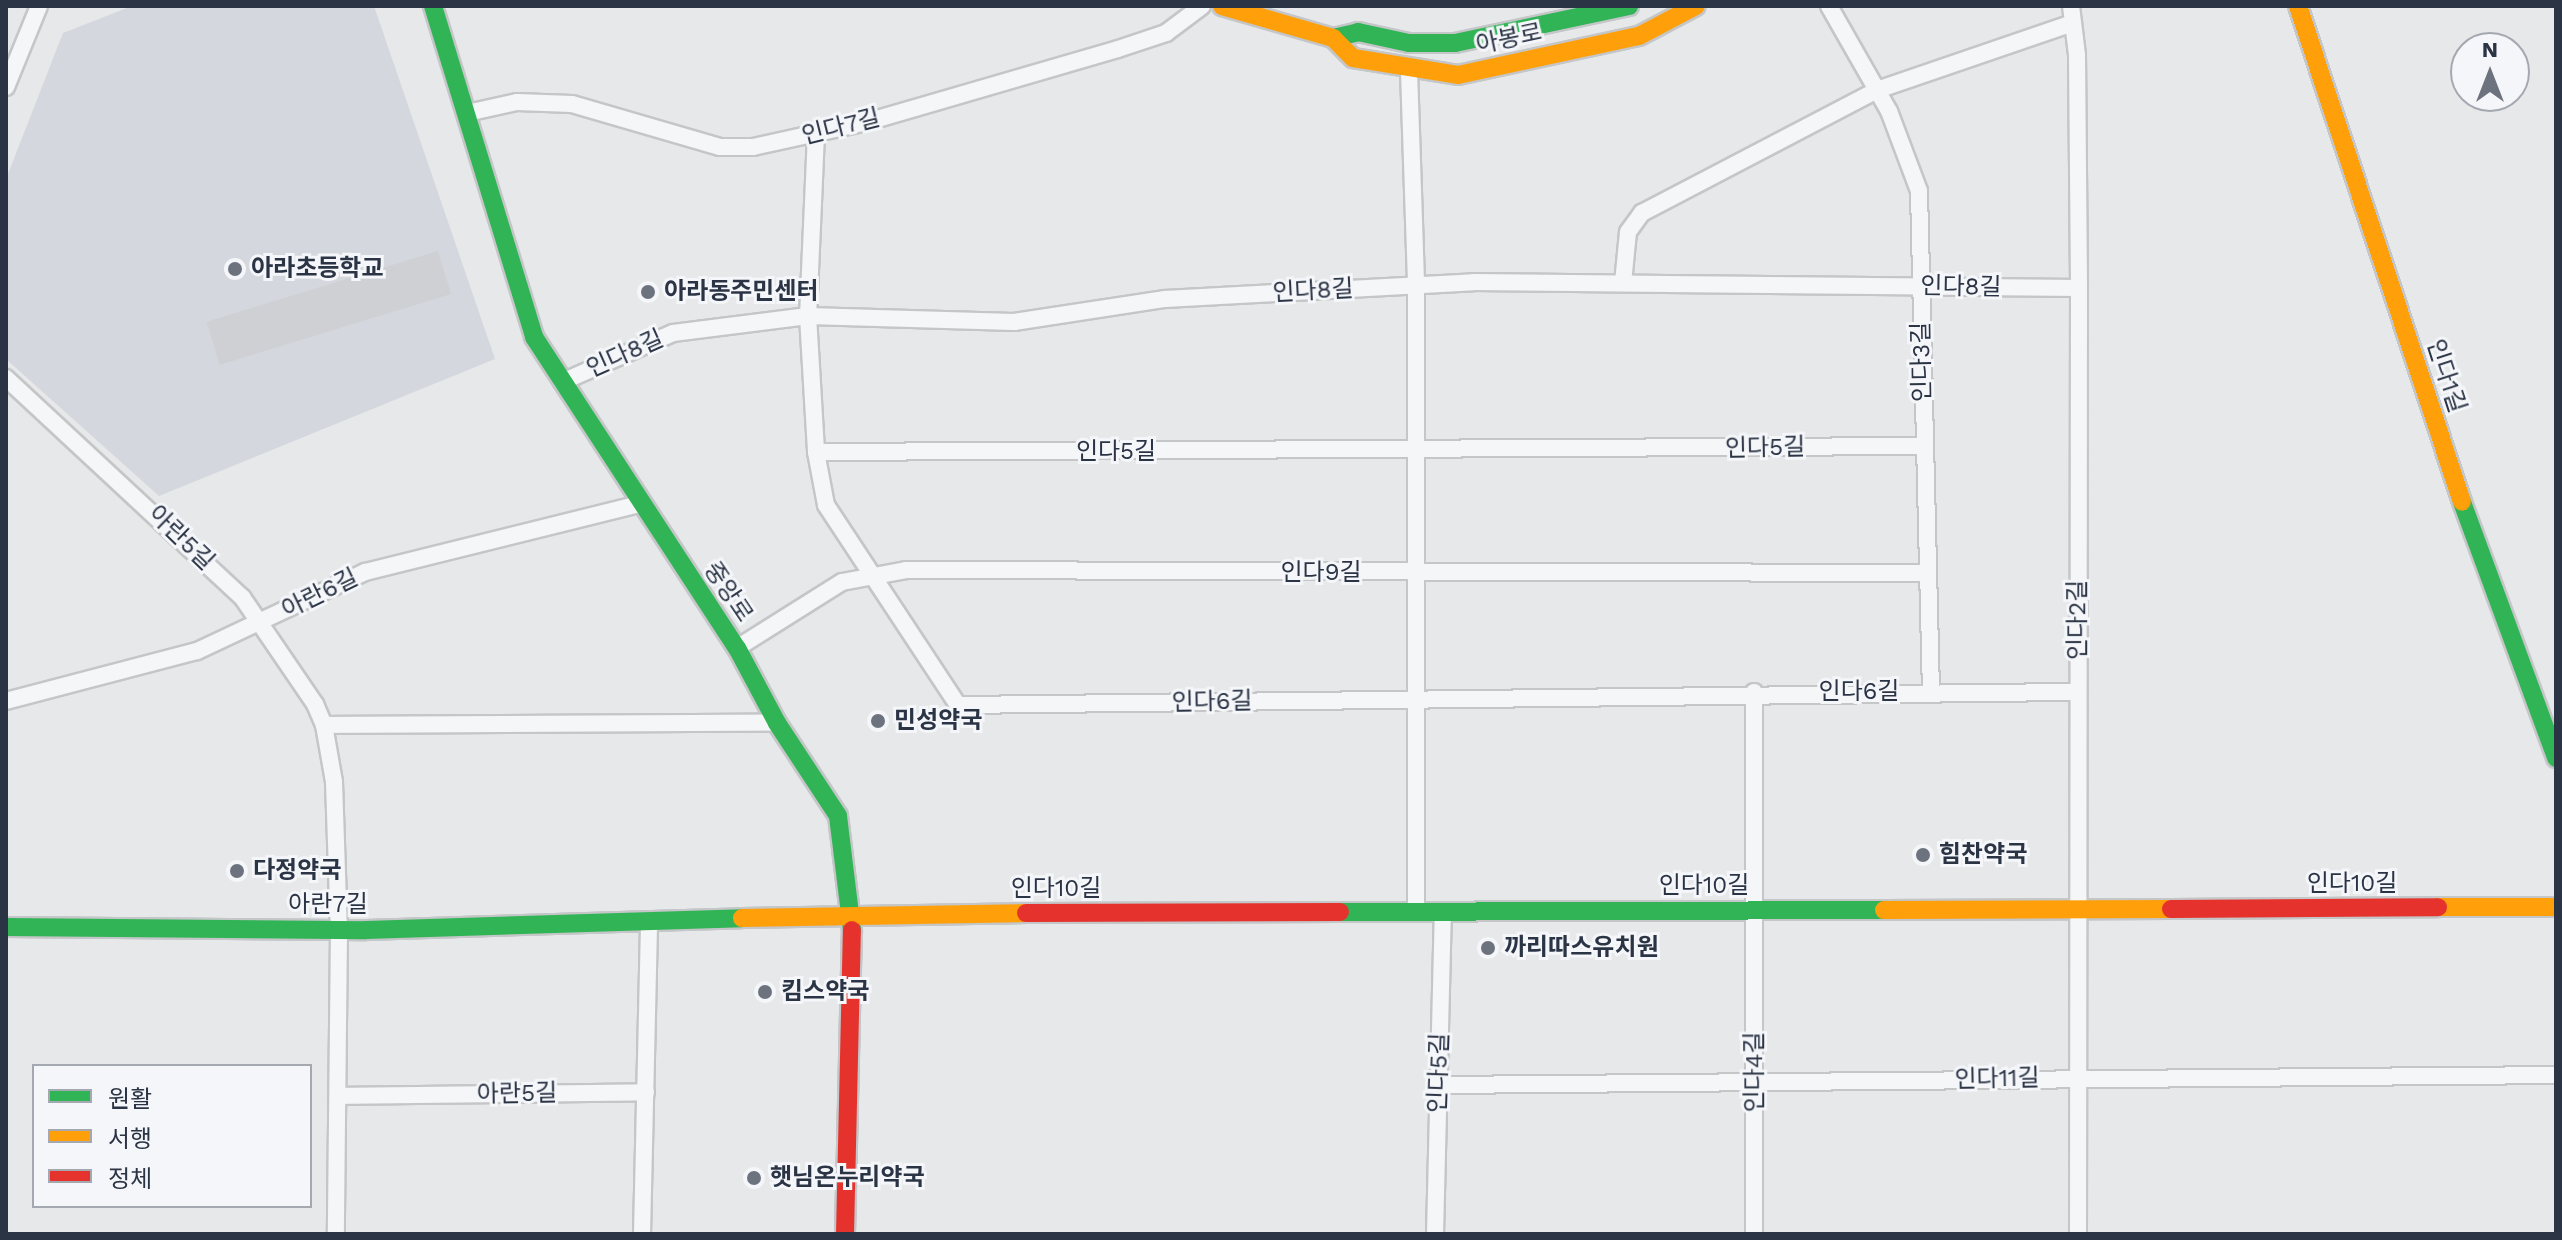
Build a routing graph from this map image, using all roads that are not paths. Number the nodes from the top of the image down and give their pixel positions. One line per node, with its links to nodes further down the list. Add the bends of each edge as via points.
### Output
1 (39, 6): 12 (street)
2 (433, 6): 14 (street, 중앙로)
3 (1202, 6): 15 (street, 인다7길, via 1154,37)
4 (1222, 6): 10 (street, 아봉로)
5 (1629, 6): 10 (street, 아봉로, via 1455,43 1409,43 1358,32)
6 (1696, 6): 11 (street, 아봉로, via 1639,36 1458,75)
7 (1829, 6): 13 (street, 인다3길)
8 (2298, 6): 39 (street, 인다1길, via 2470,525)
9 (2072, 14): 13 (street); 19 (street, 인다2길)
10 (1333, 38): 11 (street, 아봉로, via 1353,58)
11 (1409, 71): 17 (street)
12 (6, 87)
13 (1877, 90): 16 (street, via 1642,213 1628,232); 18 (street, 인다3길, via 1919,191)
14 (467, 113): 15 (street, 인다7길, via 517,102 572,104 720,147 753,147); 22 (street, 중앙로, via 534,337)
15 (816, 134): 20 (street, 인다6길)
16 (1623, 283): 17 (street, 인다8길); 18 (street, 인다8길)
17 (1416, 285): 20 (street, 인다8길, via 1165,299 1014,322); 25 (street)
18 (1921, 287): 19 (street, 인다8길); 23 (street, 인다3길)
19 (2079, 288): 34 (street, 인다2길)
20 (808, 316): 22 (street, 인다8길, via 673,333); 24 (street, 인다6길)
21 (6, 378): 30 (street, 아란5길, via 242,597)
22 (562, 382): 26 (street, 중앙로)
23 (1923, 446): 25 (street, 인다5길); 28 (street, 인다3길)
24 (816, 452): 25 (street, 인다5길); 29 (street, 인다6길, via 826,505)
25 (1416, 452): 27 (street)
26 (639, 504): 30 (street, 아란6길, via 365,572); 31 (street, 중앙로)
27 (1416, 573): 28 (street, 인다9길); 29 (street, 인다9길, via 906,570); 35 (street)
28 (1924, 573): 33 (street, 인다3길)
29 (869, 576): 31 (street, 인다9길, via 842,582); 35 (street, 인다6길, via 958,705)
30 (258, 625): 36 (street, 아란6길, via 197,651); 38 (street, 아란5길, via 315,704)
31 (737, 648): 37 (street, 중앙로)
32 (1754, 692): 33 (street, 인다6길); 35 (street, 인다6길); 42 (street, 인다4길)
33 (1931, 692): 34 (street, 인다6길)
34 (2078, 692): 41 (street, 인다2길)
35 (1416, 700): 43 (street)
36 (6, 701)
37 (777, 723): 38 (street); 45 (street, 중앙로, via 838,816)
38 (324, 725): 48 (street, 아란5길, via 334,782)
39 (2556, 758)
40 (2556, 907): 41 (street, 인다10길)
41 (2077, 909): 42 (street, 인다10길); 50 (street, 인다2길)
42 (1755, 910): 44 (street, 인다10길); 51 (street, 인다4길)
43 (1416, 912): 44 (street, 인다10길); 45 (street, 인다10길)
44 (1443, 912): 52 (street, 인다5길)
45 (852, 914): 46 (street, 아란7길); 57 (street, 중앙로)
46 (649, 921): 48 (street, 아란7길); 53 (street)
47 (6, 927): 48 (street, 아란7길)
48 (339, 930): 54 (street, 아란5길)
49 (2556, 1075): 50 (street, 인다11길)
50 (2078, 1077): 51 (street, 인다11길); 60 (street, 인다2길)
51 (1755, 1082): 52 (street, 인다11길); 59 (street, 인다4길)
52 (1439, 1085): 58 (street, 인다5길)
53 (646, 1092): 54 (street, 아란5길); 56 (street)
54 (339, 1096): 55 (street, 아란5길)
55 (336, 1234)
56 (642, 1234)
57 (845, 1234)
58 (1435, 1234)
59 (1754, 1234)
60 (2078, 1234)

